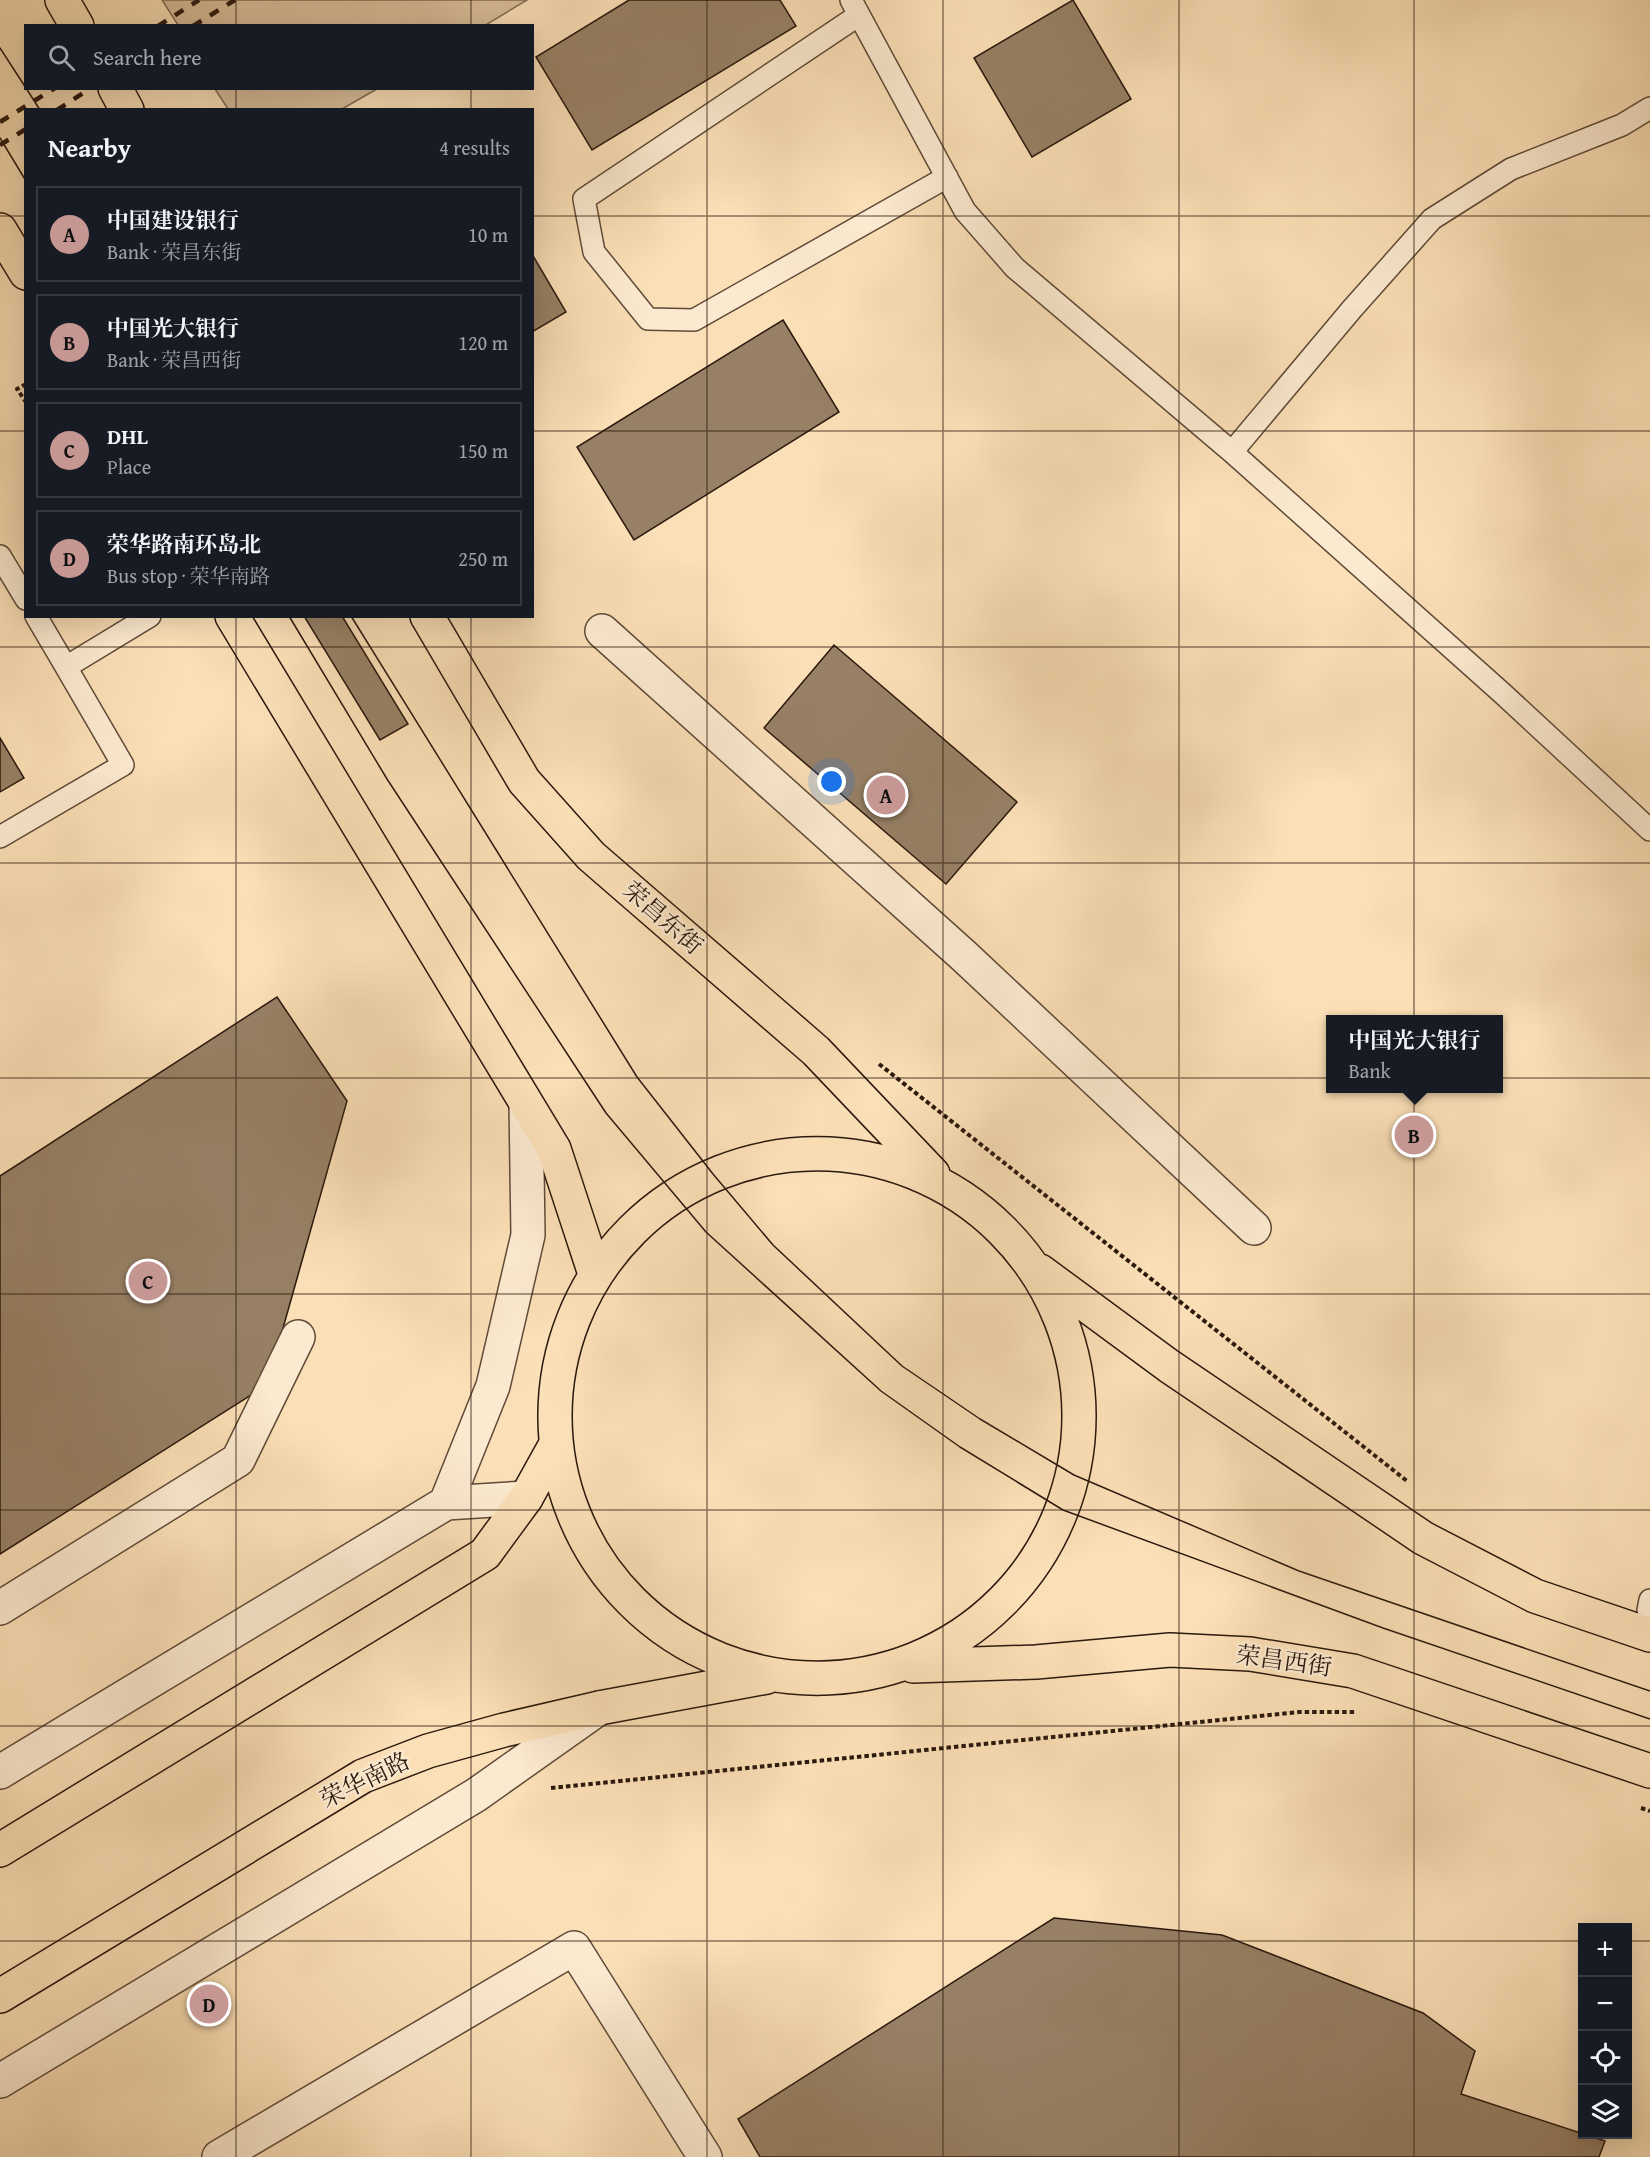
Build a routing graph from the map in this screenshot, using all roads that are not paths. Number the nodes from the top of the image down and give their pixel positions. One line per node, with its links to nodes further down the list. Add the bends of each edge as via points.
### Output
1 (62, 0): 3 (main road)
2 (855, 7): 7 (lane); 7 (lane, via 584,198 594,252 648,319 694,320)
3 (76, 24)
4 (116, 90): 5 (main road)
5 (127, 108)
6 (1650, 108): 10 (lane, via 1622,124 1511,169 1432,219)
7 (947, 177): 10 (lane, via 965,211 1015,268)
8 (0, 230): 9 (main road)
9 (24, 270)
10 (1232, 452): 19 (lane)
11 (0, 556): 12 (lane)
12 (24, 596)
13 (37, 618): 18 (lane)
14 (147, 618): 18 (lane)
15 (233, 618): 21 (main road)
16 (428, 618): 22 (main road, 荣昌东街, via 524,781 591,856 816,1051)
17 (602, 632): 23 (street, via 964,956)
18 (66, 667): 20 (lane, via 123,765)
19 (1650, 830)
20 (0, 837)
21 (526, 1104): 25 (main road, via 554,1149); 29 (street, via 528,1235 493,1386)
22 (943, 1184): 24 (main road, via 992,1218); 25 (main road, via 879,1159 820,1152 760,1158 713,1174 673,1195 632,1229)
23 (1254, 1228)
24 (1034, 1266): 31 (main road, via 1150,1353 1423,1538 1535,1596); 32 (main road, via 1070,1341 1080,1412 1074,1475 1063,1510 1049,1542 1017,1588 964,1635)
25 (596, 1274): 27 (main road, via 567,1340 557,1385)
26 (298, 1336): 30 (street, via 238,1460)
27 (556, 1444): 28 (main road); 33 (main road, via 573,1514 592,1552 634,1605 670,1635 714,1659)
28 (526, 1498): 29 (street); 37 (main road, via 485,1554)
29 (446, 1503): 36 (street)
30 (0, 1608)
31 (1649, 1615)
32 (902, 1666): 33 (main road, via 846,1678); 35 (main road, 荣昌西街, via 1036,1662 1170,1650 1250,1654 1353,1671)
33 (774, 1676): 34 (main road, 荣华南路)
34 (599, 1708): 38 (main road, 荣华南路, via 428,1750 363,1776); 39 (street, via 476,1796)
35 (1650, 1771)
36 (0, 1772)
37 (0, 1850)
38 (0, 1996)
39 (0, 2081)
40 (219, 2157): 41 (street, via 574,1948)
41 (705, 2157)

